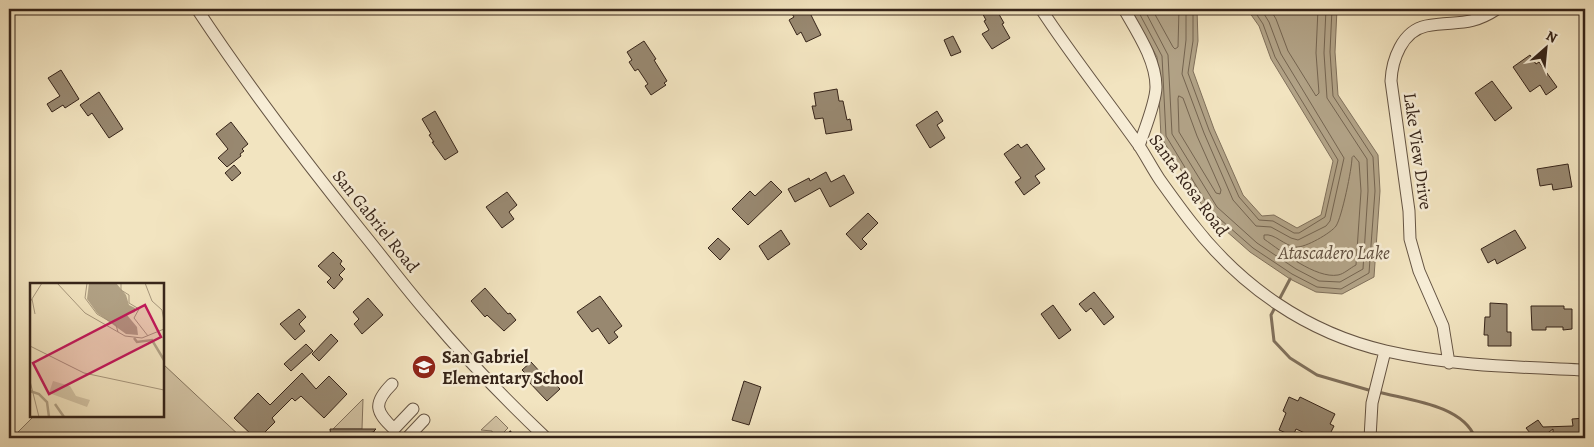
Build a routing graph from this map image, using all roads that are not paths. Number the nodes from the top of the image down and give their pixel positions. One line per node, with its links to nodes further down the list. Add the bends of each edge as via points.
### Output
1 (197, 9): 13 (street, San Gabriel Road, via 269,113 430,317)
2 (1041, 9): 5 (street, Santa Rosa Road)
3 (1124, 9): 5 (street, via 1150,55 1156,87)
4 (1497, 9): 7 (street, Lake View Drive, via 1482,19 1424,26 1409,35 1400,46 1391,69 1410,239 1419,271 1443,326)
5 (1139, 146): 6 (street, Santa Rosa Road, via 1192,224 1261,293 1310,324)
6 (1385, 351): 7 (street, Santa Rosa Road); 14 (street, via 1372,403)
7 (1449, 363): 8 (street, Santa Rosa Road)
8 (1585, 370)
9 (392, 384): 10 (street, via 381,398 379,412 382,418 394,429)
10 (413, 409)
11 (424, 420): 12 (street)
12 (406, 438)
13 (546, 438)
14 (1370, 438)

